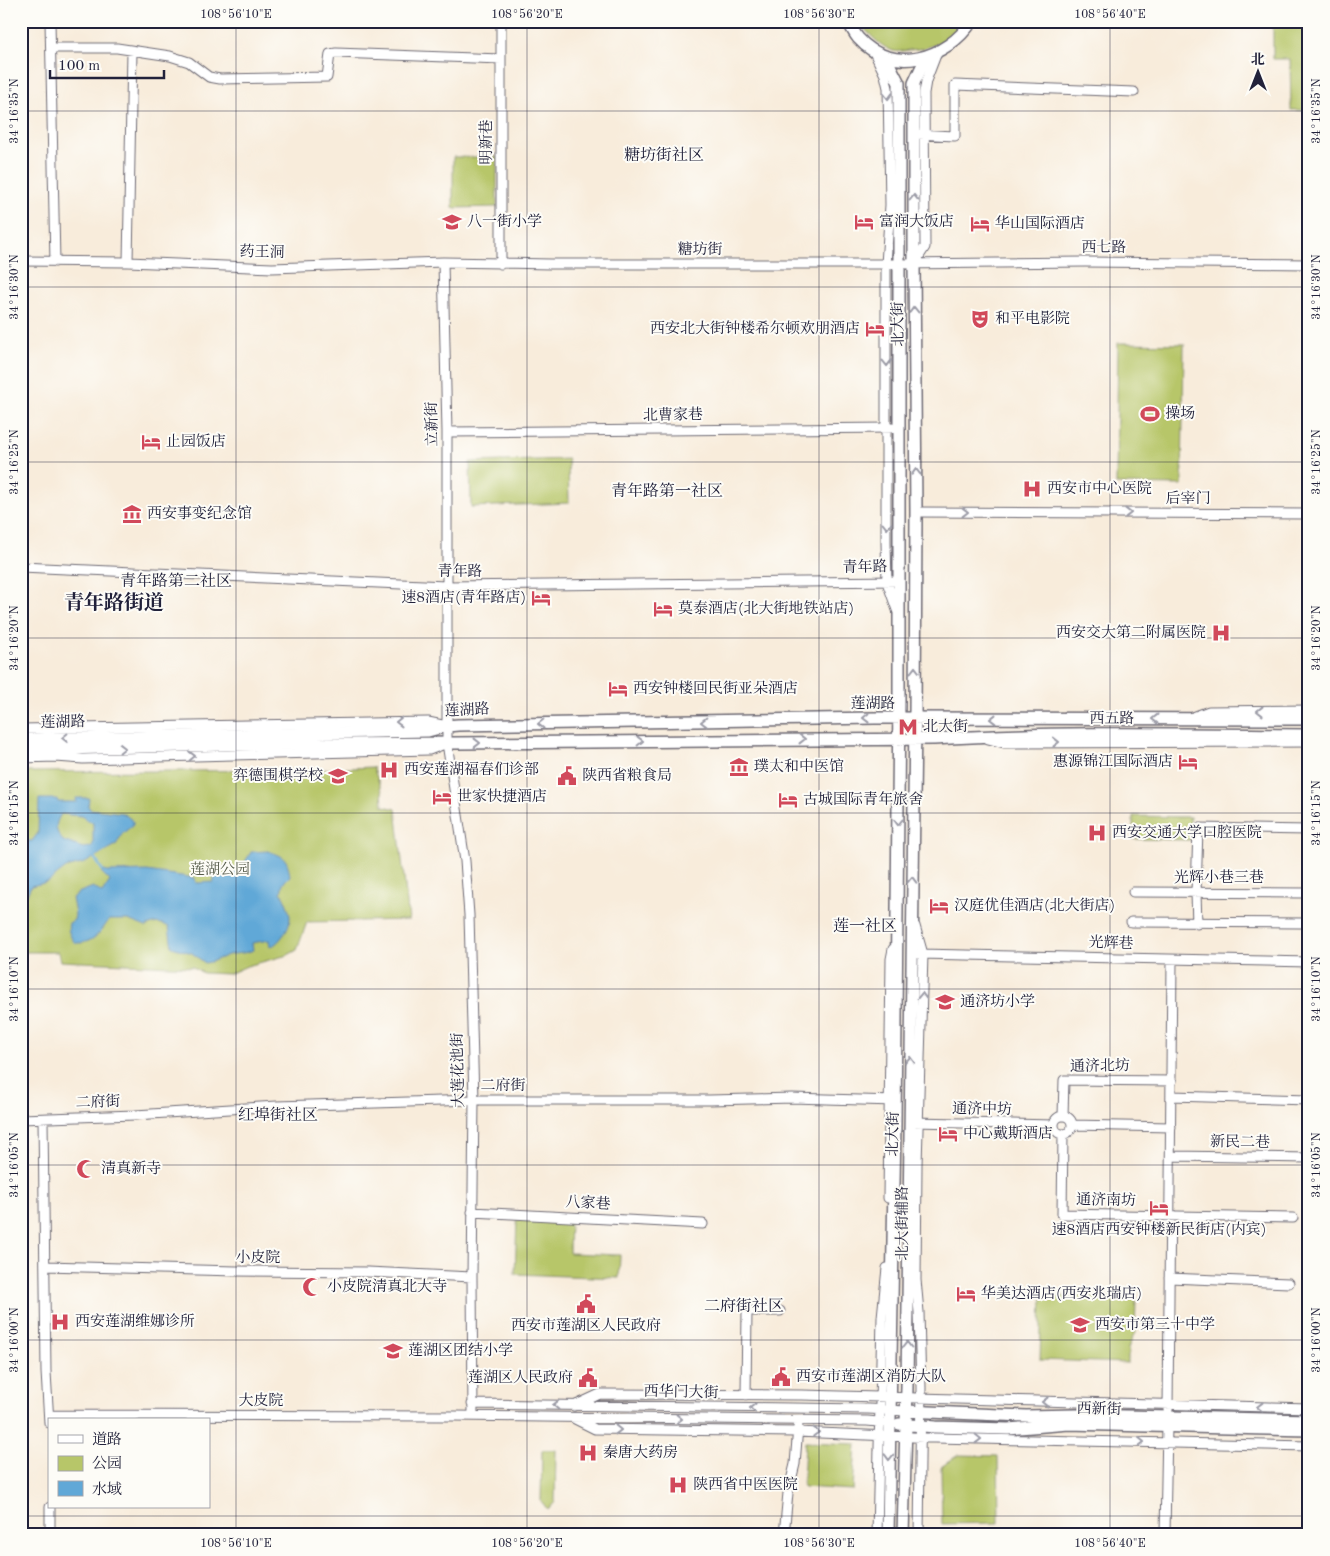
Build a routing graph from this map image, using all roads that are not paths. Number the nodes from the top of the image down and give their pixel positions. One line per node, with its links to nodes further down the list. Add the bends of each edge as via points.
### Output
1 (50, 21): 5 (street)
2 (501, 21): 10 (street, 明新巷)
3 (848, 21): 6 (main road, 北大街, via 858,38)
4 (972, 21): 8 (main road, 北大街, via 960,37)
5 (51, 48): 7 (street); 14 (street)
6 (874, 50): 9 (main road, 北大街); 18 (street, one-way to 18, via 888,88 890,205)
7 (132, 51): 10 (street, via 177,58 194,65 209,77 220,79 327,77 328,57 336,53); 15 (street)
8 (938, 52): 9 (main road, 北大街, via 919,59); 12 (main road, 北大街, via 921,68 914,83)
9 (885, 56): 19 (main road, 北大街, via 898,83)
10 (501, 59): 17 (street, 明新巷)
11 (1134, 92): 12 (street, via 955,86 955,136)
12 (920, 134): 20 (main road, 北大街, one-way to 12)
13 (21, 261): 14 (street, 药王洞)
14 (55, 262): 15 (street, 药王洞)
15 (128, 262): 16 (street, 药王洞, via 272,268)
16 (443, 262): 17 (street, 药王洞); 24 (street, 立新街)
17 (501, 264): 18 (street, 糖坊街)
18 (886, 264): 19 (street, 糖坊街); 22 (street, one-way to 22)
19 (898, 264): 20 (street, 西七路); 23 (main road, 北大街)
20 (914, 264): 21 (street, 西七路); 25 (main road, 北大街, one-way to 20)
21 (1309, 264)
22 (887, 428): 23 (street, 北曹家巷); 24 (street, 北曹家巷); 28 (street, one-way to 28)
23 (899, 428): 28 (main road, 北大街)
24 (447, 432): 29 (street, 立新街)
25 (916, 512): 26 (street, 后宰门, one-way to 26); 32 (main road, 北大街, one-way to 25)
26 (1309, 514)
27 (21, 567): 29 (street, 青年路)
28 (893, 582): 29 (street, 青年路); 31 (main road, 北大街, via 899,617)
29 (446, 586): 35 (street, 立新街)
30 (1309, 710): 33 (street, one-way to 33, via 1210,711)
31 (898, 718): 32 (main road, 莲湖路); 35 (main road, 莲湖路, one-way to 35); 39 (main road, 北大街)
32 (915, 719): 33 (main road, 西五路, one-way to 32); 41 (main road, 北大街)
33 (1186, 719): 34 (main road, 西五路)
34 (1309, 719)
35 (447, 726): 36 (street, one-way to 36, via 428,722); 40 (main road, 莲湖路, one-way to 40, via 428,730); 43 (street, 大莲花池街)
36 (21, 729)
37 (1309, 735): 38 (main road, 西五路, via 1083,733)
38 (973, 736): 41 (main road, 西五路); 42 (street, one-way to 42, via 1004,743)
39 (898, 738): 41 (main road, 莲湖路); 43 (main road, 莲湖路, one-way to 39); 60 (main road, 北大街, one-way to 60)
40 (21, 739)
41 (915, 739): 53 (main road, 北大街, one-way to 41, via 912,912)
42 (1309, 742)
43 (447, 743): 44 (main road, 莲湖路, one-way to 43); 45 (street, one-way to 43, via 429,750); 58 (street, 大莲花池街, via 465,861)
44 (21, 750)
45 (21, 758)
46 (1309, 830): 48 (street, via 1198,828)
47 (1132, 892): 48 (street, 光辉小巷三巷)
48 (1196, 893): 49 (street, 光辉小巷三巷); 51 (street)
49 (1306, 893)
50 (1131, 922): 51 (street)
51 (1197, 924): 52 (street)
52 (1303, 924)
53 (917, 954): 54 (street, 光辉巷); 64 (main road, 北大街, one-way to 53)
54 (1172, 960): 55 (street, 光辉巷); 56 (street)
55 (1309, 962)
56 (1172, 1081): 57 (street); 61 (street, 通济北坊, via 1064,1080)
57 (1172, 1096): 59 (street); 67 (street)
58 (474, 1100): 60 (street, 二府街, via 792,1098); 63 (street, 二府街, via 277,1106); 71 (street, 大莲花池街)
59 (1309, 1100)
60 (892, 1101): 81 (main road, 北大街)
61 (1063, 1116): 65 (street, via 1056,1118); 66 (street, via 1070,1118)
62 (21, 1119): 63 (street, 二府街)
63 (43, 1119): 75 (street)
64 (913, 1122): 65 (street, 通济中坊); 82 (main road, 北大街, one-way to 64); 83 (street, 北大街辅路)
65 (1054, 1124): 68 (street, via 1056,1132)
66 (1072, 1125): 67 (street); 68 (street, via 1070,1132)
67 (1171, 1126): 69 (street)
68 (1063, 1134): 72 (street, 通济南坊, via 1062,1214)
69 (1171, 1156): 70 (street, 新民二巷); 72 (street)
70 (1309, 1158)
71 (472, 1212): 74 (street, 八家巷); 76 (street, 大莲花池街)
72 (1170, 1216): 73 (street); 77 (street)
73 (1293, 1218)
74 (703, 1224)
75 (45, 1266): 76 (street, 小皮院); 92 (street)
76 (472, 1277): 84 (street, 大莲花池街)
77 (1169, 1278): 78 (street); 85 (street)
78 (1289, 1283)
79 (780, 1311): 80 (street, via 746,1311)
80 (746, 1395): 81 (street); 86 (street, via 600,1394)
81 (885, 1398): 82 (street); 88 (main road, 北大街)
82 (906, 1398): 83 (street); 89 (main road, 北大街)
83 (920, 1399): 85 (street, one-way to 83); 90 (street, 北大街辅路)
84 (472, 1404): 86 (street, 西华门大街, one-way to 84); 91 (street, 大莲花池街)
85 (1168, 1405): 87 (street, one-way to 85); 97 (street)
86 (574, 1406): 88 (street, 西华门大街, one-way to 86)
87 (1309, 1408)
88 (884, 1410): 89 (street, 西新街); 98 (main road, 北大街)
89 (906, 1411): 90 (main road, 西新街); 99 (main road, 北大街)
90 (920, 1412): 97 (main road, 西新街, via 1077,1415); 100 (street, 北大街辅路)
91 (473, 1416): 93 (street, 大皮院); 94 (street, 西华门大街)
92 (49, 1418)
93 (190, 1418)
94 (572, 1418): 96 (street, 西华门大街, one-way to 96); 102 (street, one-way to 102, via 595,1430)
95 (1309, 1420): 97 (main road, 西新街)
96 (798, 1421): 98 (street, 西华门大街); 102 (street)
97 (1167, 1422): 100 (main road, 西新街, via 1008,1429); 101 (main road, 西新街); 106 (street)
98 (884, 1423): 99 (main road, 西新街); 103 (main road, 北大街)
99 (905, 1424): 100 (main road, 西新街); 104 (main road, 北大街)
100 (920, 1426): 105 (street, 北大街辅路)
101 (1309, 1430)
102 (797, 1432): 103 (street, one-way to 103); 110 (street)
103 (884, 1436): 104 (street); 111 (street); 112 (main road, 北大街, one-way to 112)
104 (904, 1437): 105 (street); 113 (main road, 北大街)
105 (919, 1438): 106 (street, one-way to 106); 114 (street, 北大街辅路)
106 (1167, 1443): 107 (street); 115 (street)
107 (1309, 1446)
108 (50, 1508): 109 (street)
109 (50, 1535)
110 (784, 1535)
111 (877, 1535)
112 (888, 1535)
113 (903, 1535)
114 (919, 1535)
115 (1165, 1535)

